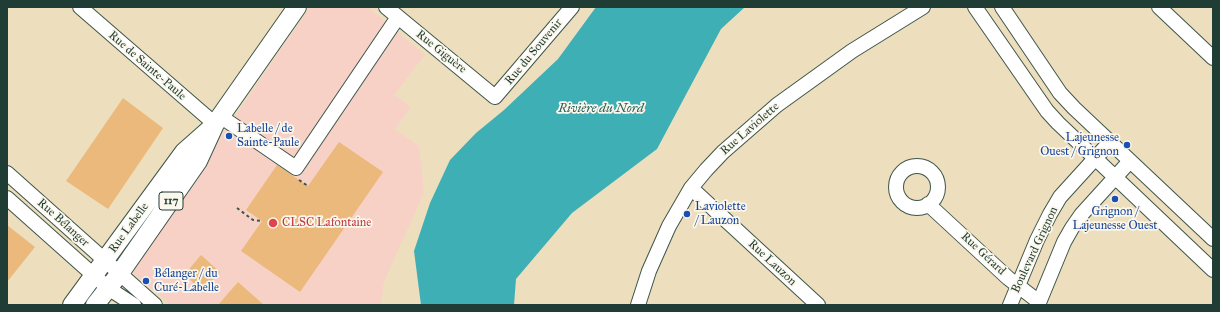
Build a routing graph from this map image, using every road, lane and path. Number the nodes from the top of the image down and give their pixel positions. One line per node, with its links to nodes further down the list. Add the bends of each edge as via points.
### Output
1 (80, 7): 12 (street, Rue de Sainte-Paule)
2 (297, 7): 12 (main road, Rue Labelle / 117)
3 (386, 7): 9 (street, Rue Giguère)
4 (572, 7): 11 (street, Rue du Souvenir)
5 (922, 7): 18 (street, Rue Laviolette, via 852,50 777,105 724,152)
6 (975, 7): 14 (street, via 1047,111)
7 (1002, 7): 13 (street, via 1060,93)
8 (1159, 7): 10 (street)
9 (398, 17): 11 (street, Rue Giguère); 12 (street, Rue de Sainte-Paule, via 296,168)
10 (1213, 58)
11 (495, 96)
12 (217, 120): 24 (main road, Rue Labelle / 117, via 184,152); 26 (main road, Rue Labelle / 117, via 198,161)
13 (1110, 142): 14 (street, Boulevard Grignon); 15 (street)
14 (1095, 159): 17 (street); 28 (street, Boulevard Grignon, via 1060,197 1037,240)
15 (1130, 160): 17 (street, Boulevard Grignon); 23 (street)
16 (7, 173): 24 (street, Rue Bélanger)
17 (1114, 178): 25 (street); 30 (street, Boulevard Grignon, via 1072,228)
18 (691, 188): 35 (street, Rue Laviolette, via 668,226 648,271); 36 (street, Rue Lauzon)
19 (7, 198): 27 (street, Rue Bélanger)
20 (928, 204): 28 (street, Rue Gérard)
21 (237, 208): 22 (path, via 253,220)
22 (262, 221)
23 (1213, 239)
24 (106, 260): 26 (street, Rue Bélanger); 27 (main road, 117)
25 (1213, 270)
26 (120, 273): 29 (main road, 117); 34 (street, Rue Bélanger)
27 (94, 276): 29 (street, Rue Bélanger); 31 (main road, 117)
28 (1018, 285): 30 (street, Rue Gérard); 37 (street, Boulevard Grignon)
29 (108, 288): 32 (main road, 117); 33 (street, Rue Bélanger)
30 (1038, 304)
31 (72, 305)
32 (95, 305)
33 (134, 305)
34 (155, 305)
35 (638, 305)
36 (818, 305)
37 (1010, 305)

